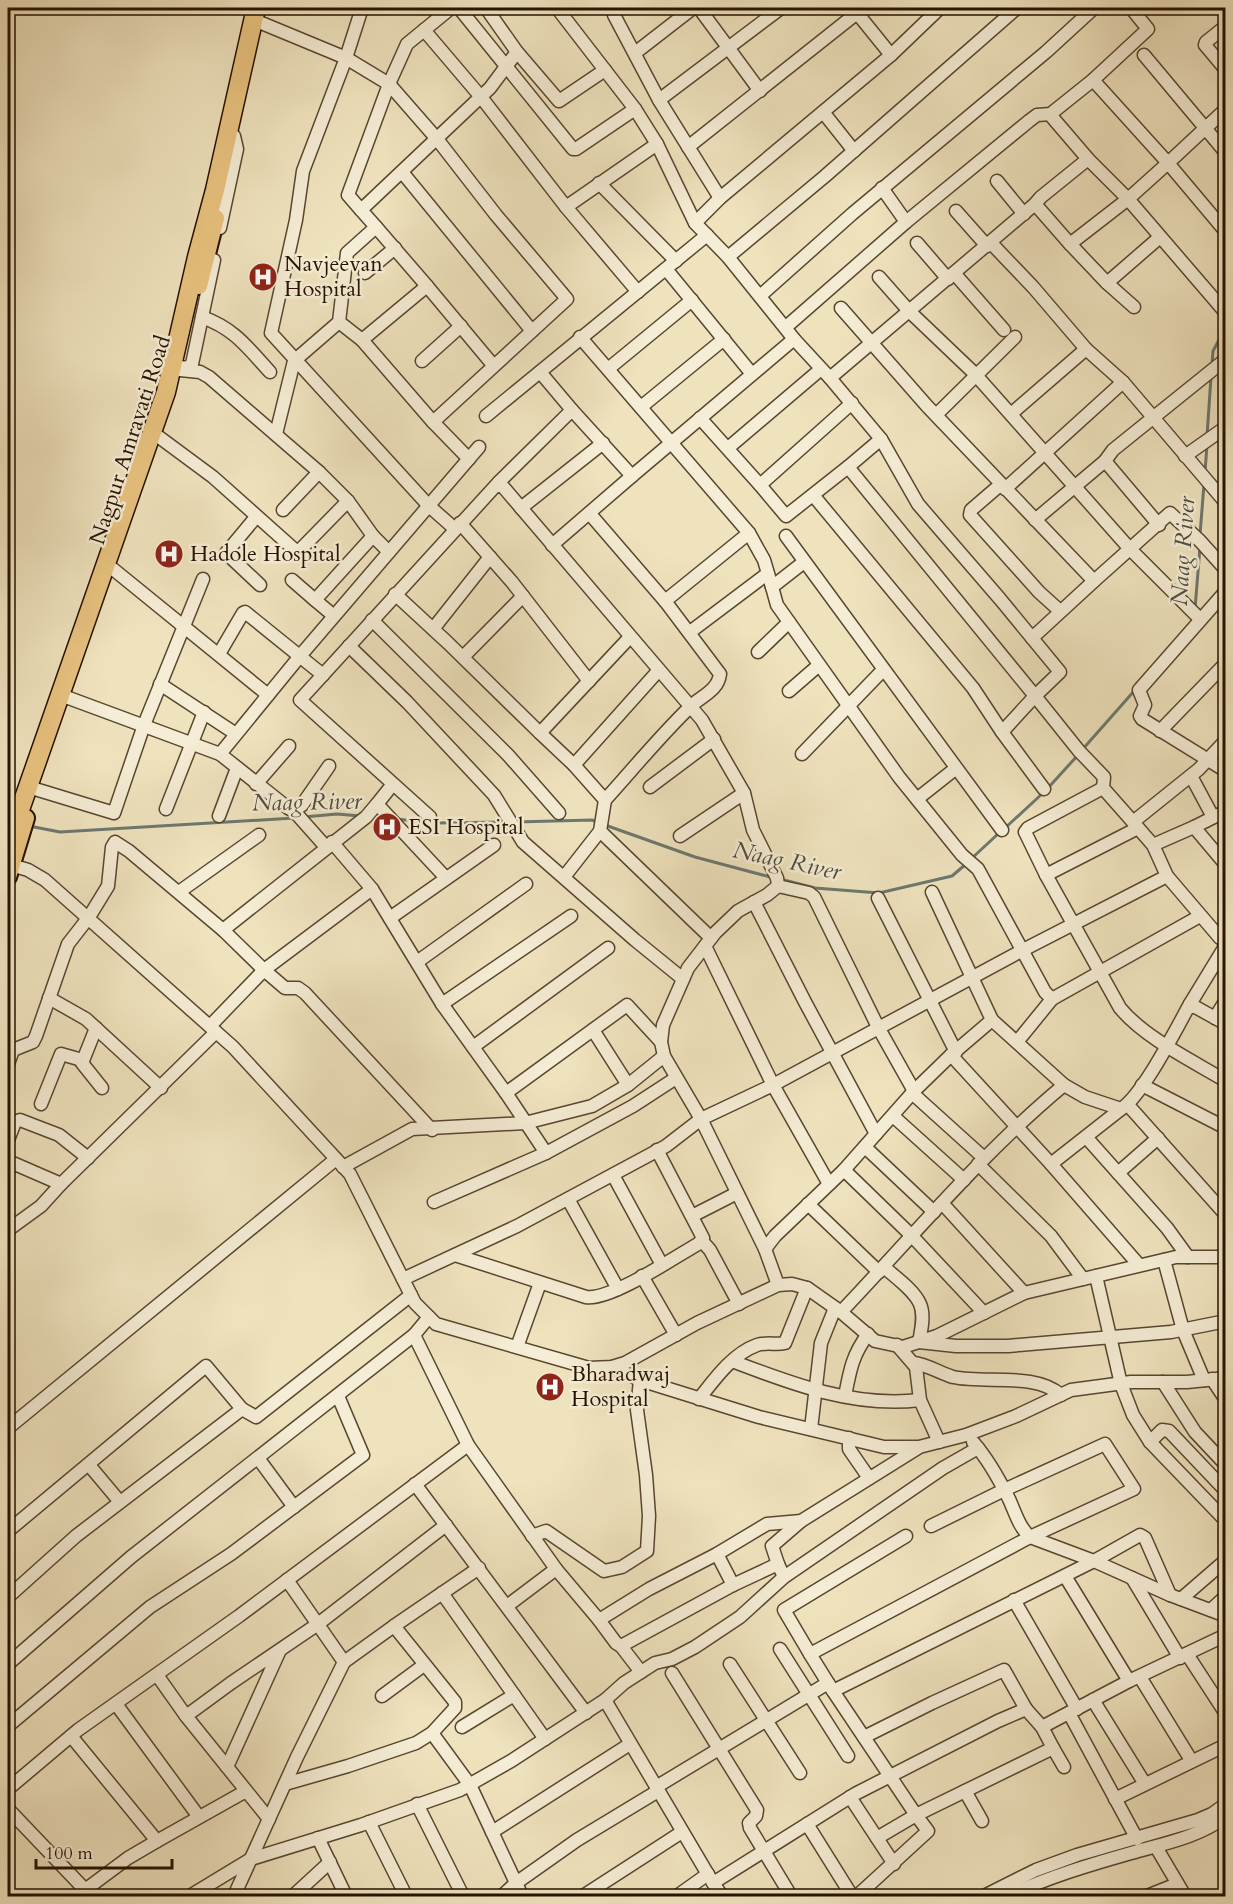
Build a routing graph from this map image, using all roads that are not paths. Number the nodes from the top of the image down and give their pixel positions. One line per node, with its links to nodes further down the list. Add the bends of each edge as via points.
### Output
1 (248, 8): 229 (main road, Nagpur Amravati Road, via 159,387)
2 (362, 8): 24 (street)
3 (451, 8): 18 (street)
4 (459, 8): 25 (street)
5 (486, 8): 20 (street)
6 (558, 8): 26 (street)
7 (614, 8): 21 (street)
8 (693, 8): 21 (street)
9 (699, 8): 19 (street)
10 (781, 8): 19 (street)
11 (1017, 8): 42 (street)
12 (1094, 8): 49 (street)
13 (1131, 8): 28 (street, via 1148,29)
14 (855, 10): 22 (street); 30 (street)
15 (931, 10): 22 (street)
16 (259, 12): 24 (street); 38 (main road, Nagpur Amravati Road); 229 (highway, via 236,92 166,392)
17 (1226, 26): 27 (street, via 1205,45)
18 (424, 30): 29 (street, via 407,44); 31 (street)
19 (729, 48): 30 (street); 32 (street)
20 (517, 52): 25 (street); 26 (street, via 559,101)
21 (635, 53): 32 (street)
22 (891, 55): 35 (street)
23 (1144, 56): 37 (street)
24 (346, 58): 29 (street); 93 (street, via 303,171 270,333)
25 (506, 66): 31 (street); 33 (street, via 573,149)
26 (605, 70): 33 (street)
27 (1226, 70)
28 (1093, 80): 36 (street); 45 (street)
29 (389, 84): 39 (street); 54 (street, via 348,195)
30 (760, 91): 41 (street)
31 (481, 97): 39 (street); 53 (street)
32 (659, 100): 41 (street)
33 (635, 109): 40 (street)
34 (1226, 109): 37 (street)
35 (823, 112): 42 (street); 50 (street)
36 (1051, 114): 44 (street); 57 (street, via 1037,115)
37 (1205, 127): 43 (street); 45 (street)
38 (234, 136): 81 (street, via 237,149); 96 (main road, Nagpur Amravati Road)
39 (437, 139): 46 (street); 85 (street, via 567,299)
40 (657, 144): 48 (street); 58 (street)
41 (688, 147): 50 (street)
42 (854, 151): 67 (street)
43 (1226, 153)
44 (1088, 159): 51 (street); 52 (street)
45 (1168, 163): 51 (street); 60 (street)
46 (402, 172): 54 (street); 85 (street)
47 (996, 181): 56 (street)
48 (599, 183): 53 (street); 68 (street)
49 (882, 188): 57 (street); 75 (street)
50 (720, 198): 58 (street)
51 (1128, 199): 62 (street); 65 (street)
52 (1035, 204): 56 (street); 65 (street)
53 (566, 207): 74 (street)
54 (361, 210): 59 (street)
55 (956, 211): 64 (street)
56 (1024, 214): 64 (street)
57 (906, 222): 84 (street)
58 (695, 223): 61 (street)
59 (376, 227): 66 (street); 82 (street, via 347,253)
60 (1226, 232)
61 (707, 234): 67 (street); 68 (street)
62 (1160, 237): 72 (street); 80 (street)
63 (917, 243): 70 (street)
64 (989, 244): 70 (street); 90 (street)
65 (1070, 244): 72 (street)
66 (394, 248): 69 (street); 73 (street)
67 (728, 257): 75 (street)
68 (671, 265): 74 (street); 76 (street)
69 (365, 273)
70 (951, 276): 79 (street); 100 (street, via 1010,334)
71 (879, 277): 79 (street)
72 (1107, 282): 77 (street)
73 (427, 286): 83 (street); 89 (street)
74 (638, 292): 86 (street)
75 (760, 296): 84 (street)
76 (692, 300): 87 (street); 97 (street)
77 (1134, 307)
78 (841, 308): 91 (street)
79 (909, 311): 91 (street); 100 (street)
80 (1226, 313)
81 (202, 317): 96 (street, via 192,364); 98 (street, via 233,332)
82 (339, 322): 89 (street); 93 (street)
83 (460, 326): 94 (street); 95 (street)
84 (786, 327): 88 (street)
85 (532, 331): 95 (street)
86 (580, 337): 97 (street); 99 (street)
87 (724, 339): 101 (street); 105 (street)
88 (794, 339): 101 (street); 102 (street)
89 (362, 340): 112 (street)
90 (1081, 343): 103 (street); 108 (street)
91 (870, 344): 102 (street); 107 (street)
92 (1226, 359): 111 (street)
93 (294, 361): 114 (street); 135 (street)
94 (422, 361)
95 (493, 365): 112 (street)
96 (180, 368): 114 (street, via 209,377); 115 (main road, Nagpur Amravati Road)
97 (608, 369): 105 (street)
98 (270, 372)
99 (540, 372): 106 (street); 109 (street)
100 (972, 372): 107 (street); 108 (street)
101 (752, 374): 110 (street)
102 (825, 374): 104 (street); 120 (street)
103 (1123, 382): 111 (street); 121 (street)
104 (852, 403): 116 (street); 129 (street)
105 (641, 407): 118 (street)
106 (572, 410): 117 (street); 128 (street)
107 (932, 411): 131 (street)
108 (1011, 414): 121 (street)
109 (486, 416)
110 (700, 418): 118 (street); 120 (street)
111 (1152, 418): 122 (street); 124 (street)
112 (433, 422): 123 (street)
113 (1226, 427): 122 (street)
114 (276, 434): 126 (street)
115 (159, 437): 139 (street, via 213,477); 151 (main road, Nagpur Amravati Road)
116 (881, 439): 125 (street); 172 (street, via 918,504)
117 (603, 443): 127 (street); 136 (street)
118 (671, 443): 127 (street); 143 (street)
119 (480, 447): 123 (street)
120 (728, 448): 129 (street)
121 (1044, 452): 130 (street); 131 (street)
122 (1185, 456): 133 (street)
123 (469, 459): 135 (street)
124 (1105, 461): 130 (street); 141 (street)
125 (848, 467): 132 (street); 187 (street)
126 (319, 472): 134 (street); 137 (street)
127 (632, 476): 138 (street)
128 (499, 482): 136 (street); 142 (street)
129 (760, 485): 132 (street, via 784,515)
130 (1076, 486): 140 (street); 147 (street)
131 (1002, 487): 140 (street); 163 (street, via 971,510 970,515)
132 (813, 495): 194 (street, via 973,688)
133 (1224, 498)
134 (348, 501): 139 (street, via 296,551); 144 (street)
135 (429, 506): 142 (street); 148 (street)
136 (521, 508): 146 (street)
137 (283, 510)
138 (590, 513): 146 (street); 162 (street)
139 (256, 517): 157 (street, via 226,553)
140 (1035, 520): 156 (street)
141 (1159, 525): 147 (street); 152 (street, via 1170,513)
142 (457, 526): 149 (street); 159 (street)
143 (749, 533): 155 (street, via 764,560); 162 (street)
144 (373, 536): 148 (street); 161 (street)
145 (786, 536): 150 (street)
146 (552, 544): 171 (street)
147 (1130, 549): 156 (street); 165 (street)
148 (389, 552): 164 (street)
149 (490, 557): 160 (street); 169 (street)
150 (804, 562): 155 (street); 181 (street)
151 (113, 569): 168 (street); 188 (main road, Nagpur Amravati Road)
152 (1226, 570)
153 (203, 579): 168 (street)
154 (292, 580): 161 (street)
155 (769, 581): 167 (street, via 777,605); 170 (street)
156 (1094, 581): 163 (street)
157 (260, 585)
158 (1226, 591): 165 (street)
159 (395, 594): 166 (street); 169 (street)
160 (523, 596): 177 (street); 183 (street)
161 (315, 600): 164 (street)
162 (665, 601): 170 (street)
163 (1060, 612): 172 (street)
164 (334, 616): 176 (street)
165 (1200, 619): 193 (street, via 1139,690 1145,705 1140,718)
166 (372, 620): 173 (street); 222 (street, via 508,755)
167 (789, 622): 174 (street); 179 (street)
168 (184, 626): 175 (street); 184 (street)
169 (433, 628): 177 (street)
170 (690, 632): 189 (street, via 720,674 717,687)
171 (630, 637): 180 (street); 183 (street)
172 (1032, 638): 187 (street, via 1060,672)
173 (349, 646): 182 (street); 241 (street, via 494,795 524,842)
174 (758, 652)
175 (219, 654): 176 (street, via 245,612); 186 (street)
176 (300, 656): 182 (street); 186 (street)
177 (463, 657): 195 (street)
178 (1226, 663): 193 (street)
179 (819, 665): 185 (street); 190 (street)
180 (659, 670): 189 (street); 204 (street)
181 (883, 670): 190 (street); 207 (street)
182 (323, 675): 211 (street, via 300,700)
183 (588, 681): 195 (street)
184 (160, 684): 191 (street); 192 (street)
185 (789, 691)
186 (268, 695): 196 (street)
187 (1035, 696): 194 (street); 213 (street, via 1104,777)
188 (66, 697): 192 (street); 214 (main road, Nagpur Amravati Road)
189 (691, 706): 197 (street); 218 (street)
190 (847, 706): 202 (street); 217 (street)
191 (204, 712): 196 (street); 199 (street)
192 (144, 725): 199 (street); 214 (street, via 113,813)
193 (1160, 731): 203 (street)
194 (1002, 732): 215 (street)
195 (540, 733): 204 (street)
196 (236, 734): 201 (street)
197 (714, 739): 212 (street); 216 (street)
198 (1226, 740): 203 (street)
199 (192, 744): 201 (street); 220 (street)
200 (289, 746): 210 (street)
201 (220, 754): 206 (street)
202 (802, 754)
203 (1208, 759): 208 (street); 209 (street)
204 (574, 765): 218 (street)
205 (329, 766): 224 (street)
206 (237, 768): 210 (street); 223 (street)
207 (955, 769): 217 (street); 231 (street)
208 (1226, 771)
209 (1191, 776): 225 (street); 227 (street)
210 (256, 784): 224 (street)
211 (393, 784): 219 (street); 226 (street)
212 (650, 787)
213 (1103, 788): 227 (street); 239 (street, via 1026,830)
214 (35, 789): 229 (main road, Nagpur Amravati Road)
215 (1044, 789)
216 (744, 793): 233 (street); 243 (street, via 753,830)
217 (917, 799): 259 (street, via 975,866)
218 (605, 803): 230 (street)
219 (377, 804): 234 (street); 242 (street)
220 (166, 809)
221 (1226, 811): 225 (street)
222 (559, 813)
223 (219, 816)
224 (298, 817): 234 (street)
225 (1213, 817): 228 (street)
226 (430, 818)
227 (1135, 825): 236 (street); 239 (street)
228 (1194, 827): 236 (street); 237 (street)
229 (15, 828): 238 (main road, Nagpur Amravati Road)
230 (600, 829): 241 (street); 256 (street)
231 (1002, 830)
232 (259, 835): 246 (street)
233 (680, 836)
234 (329, 845): 245 (street); 255 (street)
235 (494, 845): 242 (street)
236 (1153, 845): 240 (street)
237 (1226, 865)
238 (9, 868): 252 (street, via 28,870 45,880)
239 (1046, 875): 254 (street)
240 (1167, 876): 251 (street); 254 (street)
241 (564, 877): 264 (street)
242 (446, 878): 253 (street)
243 (777, 882): 249 (street, via 767,895); 273 (street, via 812,895)
244 (526, 884): 260 (street)
245 (372, 889): 253 (street); 261 (street)
246 (179, 892): 252 (street, via 115,842 108,886); 255 (street)
247 (932, 892): 263 (street)
248 (878, 898): 267 (street)
249 (754, 902): 256 (street, via 738,911); 281 (street)
250 (571, 916): 269 (street)
251 (1200, 916): 257 (street); 262 (street)
252 (89, 917): 265 (street, via 68,944); 275 (street)
253 (390, 918): 260 (street)
254 (1074, 924): 259 (street); 262 (street)
255 (223, 930): 261 (street)
256 (708, 942): 264 (street); 288 (street)
257 (1226, 943): 270 (street)
258 (608, 948): 280 (street)
259 (1023, 950): 263 (street); 266 (street)
260 (417, 962): 269 (street)
261 (264, 970): 275 (street); 303 (street, via 285,988 298,988 305,993)
262 (1100, 972): 266 (street); 279 (street, via 1126,1016)
263 (973, 976): 267 (street); 271 (street)
264 (683, 979): 277 (street, via 663,1025)
265 (49, 998): 274 (street, via 75,1011); 285 (street, via 33,1042 13,1050)
266 (1052, 999): 278 (street)
267 (928, 1000): 273 (street); 282 (street)
268 (1226, 1000): 272 (street)
269 (442, 1004): 280 (street)
270 (1190, 1004): 272 (street); 279 (street)
271 (992, 1020): 278 (street); 282 (street)
272 (1220, 1021)
273 (878, 1027): 281 (street); 294 (street)
274 (96, 1028): 284 (street); 293 (street)
275 (213, 1029): 293 (street); 313 (street)
276 (593, 1030): 277 (street, via 627,1005); 289 (street); 295 (street)
277 (661, 1042): 283 (street)
278 (1017, 1042): 290 (street)
279 (1167, 1045): 287 (street); 291 (street)
280 (473, 1047): 295 (street)
281 (832, 1052): 288 (street); 304 (street)
282 (953, 1054): 294 (street); 301 (street)
283 (664, 1056): 286 (street); 289 (street)
284 (82, 1060): 292 (street); 296 (street, via 61,1054)
285 (8, 1064)
286 (676, 1078): 299 (street); 310 (street)
287 (1226, 1080)
288 (772, 1084): 299 (street); 321 (street)
289 (627, 1085): 300 (street, via 592,1106)
290 (1064, 1085): 297 (street, via 1085,1097); 301 (street)
291 (1142, 1085): 297 (street); 302 (street)
292 (102, 1088)
293 (161, 1088): 311 (street)
294 (913, 1092): 298 (street); 312 (street)
295 (506, 1093): 300 (street)
296 (41, 1104)
297 (1124, 1107): 305 (street); 306 (street)
298 (892, 1116): 304 (street); 319 (street)
299 (701, 1119): 309 (street); 322 (street)
300 (525, 1123): 303 (street); 310 (street)
301 (1017, 1126): 312 (street); 314 (street)
302 (1226, 1128)
303 (432, 1130): 313 (street, via 412,1129)
304 (876, 1134): 308 (street)
305 (1086, 1137): 314 (street); 317 (street)
306 (1158, 1138): 317 (street); 327 (street)
307 (8, 1140): 311 (street, via 15,1122 20,1120 59,1136)
308 (865, 1147): 316 (street); 326 (street)
309 (657, 1150): 318 (street); 328 (street)
310 (546, 1153): 324 (street)
311 (88, 1158): 320 (street)
312 (981, 1161): 319 (street); 341 (street)
313 (340, 1163): 342 (street, via 350,1174); 378 (street)
314 (1051, 1164): 338 (street)
315 (10, 1166): 320 (street)
316 (844, 1170): 321 (street); 330 (street)
317 (1118, 1173): 334 (street)
318 (613, 1175): 323 (street); 337 (street)
319 (963, 1180): 326 (street)
320 (62, 1184): 329 (street, via 41,1206)
321 (829, 1184): 325 (street)
322 (738, 1193): 328 (street); 332 (street)
323 (568, 1200): 333 (street); 346 (street)
324 (434, 1202)
325 (808, 1204): 332 (street); 339 (street)
326 (938, 1207): 330 (street); 347 (street)
327 (1226, 1215)
328 (693, 1216): 331 (street)
329 (8, 1230)
330 (912, 1236): 339 (street); 351 (street)
331 (702, 1241): 337 (street); 349 (street)
332 (765, 1249): 344 (street)
333 (455, 1255): 342 (street); 343 (street)
334 (1188, 1257): 335 (street); 336 (street)
335 (1226, 1257)
336 (1164, 1260): 338 (street); 354 (street)
337 (662, 1265): 340 (street)
338 (1138, 1265): 341 (street)
339 (881, 1269): 350 (street); 359 (street, via 920,1304)
340 (642, 1276): 346 (street); 357 (street)
341 (1089, 1277): 347 (street); 358 (street)
342 (403, 1279): 348 (street)
343 (540, 1282): 346 (street, via 593,1299); 361 (street)
344 (778, 1285): 345 (street); 349 (street)
345 (807, 1288): 350 (street); 362 (street, via 785,1343 757,1345)
346 (618, 1289)
347 (1024, 1293): 351 (street)
348 (411, 1295): 352 (street); 377 (street, via 256,1417)
349 (739, 1304): 357 (street)
350 (838, 1310): 355 (street); 370 (street, via 826,1326 821,1343)
351 (984, 1313): 359 (street)
352 (429, 1317): 356 (street); 361 (street, via 436,1324)
353 (1226, 1321): 354 (street)
354 (1183, 1330): 358 (street); 367 (street)
355 (868, 1334): 360 (street, via 875,1341); 373 (street, via 856,1350)
356 (414, 1335): 372 (street); 384 (street)
357 (676, 1335): 364 (street)
358 (1111, 1337): 359 (street, via 1008,1346); 369 (street)
359 (919, 1342): 360 (street)
360 (897, 1345): 363 (street)
361 (517, 1347): 364 (street, via 589,1368)
362 (732, 1361): 370 (street); 374 (street)
363 (914, 1363): 371 (street, via 961,1378 1041,1383); 375 (street)
364 (612, 1367): 366 (street)
365 (1226, 1378): 367 (street)
366 (640, 1380): 374 (street); 401 (street, via 637,1410 649,1516 647,1551 622,1567 604,1571 546,1531)
367 (1208, 1380): 368 (street); 376 (street)
368 (1163, 1382): 369 (street); 389 (street, via 1195,1432)
369 (1121, 1384): 371 (street, via 1071,1390); 383 (street, via 1133,1415)
370 (815, 1390): 373 (street); 379 (street)
371 (1061, 1395): 380 (street)
372 (338, 1396): 387 (street); 395 (street, via 363,1455)
373 (845, 1396): 375 (street)
374 (699, 1399): 379 (street)
375 (920, 1400): 382 (street)
376 (1226, 1400)
377 (242, 1409): 388 (street, via 206,1366); 394 (street)
378 (8, 1428)
379 (811, 1430): 381 (street)
380 (966, 1435): 382 (street); 386 (street)
381 (849, 1438): 385 (street, via 884,1447); 390 (street, via 849,1449)
382 (939, 1442): 385 (street)
383 (1150, 1442): 393 (street, via 1162,1430 1169,1431); 397 (street)
384 (468, 1445): 391 (street); 401 (street)
385 (919, 1447): 390 (street)
386 (978, 1448): 392 (street); 411 (street)
387 (258, 1458): 395 (street); 433 (street, via 131,1557)
388 (88, 1465): 394 (street); 400 (street)
389 (1226, 1465)
390 (869, 1479): 396 (street)
391 (415, 1484): 398 (street); 413 (street)
392 (1004, 1490): 399 (street); 403 (street); 403 (street, via 1105,1444 1134,1489)
393 (1226, 1491)
394 (120, 1502): 417 (street)
395 (294, 1507): 453 (street, via 150,1607)
396 (801, 1521): 404 (street, via 767,1524); 407 (street, via 772,1546)
397 (1226, 1521)
398 (446, 1525): 408 (street); 424 (street)
399 (931, 1526)
400 (8, 1531)
401 (532, 1536): 409 (street)
402 (906, 1536): 430 (street, via 784,1610)
403 (1030, 1537): 406 (street); 430 (street)
404 (717, 1554): 414 (street); 423 (street)
405 (1226, 1560): 418 (street)
406 (1094, 1562): 410 (street); 412 (street); 418 (street, via 1143,1536)
407 (778, 1564): 411 (street); 414 (street)
408 (479, 1568): 415 (street); 420 (street)
409 (556, 1569): 420 (street); 423 (street)
410 (1065, 1576): 419 (street); 439 (street)
411 (784, 1577): 436 (street, via 740,1617 695,1647)
412 (1132, 1578): 418 (street); 431 (street)
413 (287, 1580): 424 (street); 438 (street)
414 (733, 1584): 427 (street)
415 (442, 1593): 425 (street); 442 (street)
416 (1226, 1596): 421 (street)
417 (8, 1597)
418 (1175, 1597): 421 (street)
419 (1014, 1600): 440 (street); 448 (street)
420 (507, 1606): 449 (street)
421 (1211, 1610): 422 (street)
422 (1226, 1616)
423 (599, 1620): 427 (street)
424 (318, 1624): 429 (street); 432 (street)
425 (394, 1626): 432 (street); 434 (street)
426 (1226, 1635): 431 (street)
427 (621, 1646): 436 (street)
428 (780, 1648): 441 (street)
429 (281, 1649): 451 (street); 466 (street)
430 (810, 1654): 440 (street)
431 (1184, 1656): 439 (street); 450 (street)
432 (344, 1662): 470 (street)
433 (8, 1664)
434 (424, 1665): 443 (street); 456 (street, via 455,1702 455,1708)
435 (730, 1665): 452 (street)
436 (641, 1672): 444 (street)
437 (672, 1673): 462 (street)
438 (157, 1675): 446 (street); 451 (street)
439 (1134, 1679): 445 (street); 465 (street)
440 (830, 1687): 441 (street); 458 (street)
441 (809, 1694): 452 (street); 464 (street)
442 (514, 1695): 454 (street); 459 (street)
443 (382, 1696)
444 (605, 1700): 449 (street); 460 (street)
445 (1093, 1700): 448 (street); 471 (street)
446 (116, 1704): 457 (street); 484 (street)
447 (1026, 1709): 455 (street); 458 (street, via 1004,1671); 469 (street)
448 (1073, 1711): 455 (street); 478 (street)
449 (586, 1713): 459 (street)
450 (1226, 1714)
451 (186, 1716): 466 (street)
452 (766, 1720): 462 (street); 468 (street)
453 (8, 1726)
454 (462, 1727)
455 (1042, 1727): 463 (street)
456 (432, 1733): 470 (street, via 406,1746); 472 (street)
457 (71, 1736): 473 (street); 494 (street)
458 (864, 1737): 469 (street)
459 (545, 1739): 472 (street)
460 (630, 1744): 474 (street); 489 (street)
461 (1226, 1744): 465 (street)
462 (720, 1748): 474 (street); 496 (street, via 757,1810 749,1823)
463 (1053, 1748): 467 (street); 476 (street)
464 (848, 1756)
465 (1191, 1760): 471 (street)
466 (226, 1767): 475 (street)
467 (1064, 1767)
468 (800, 1773)
469 (890, 1776): 477 (street); 482 (street)
470 (285, 1784): 485 (street)
471 (1145, 1784): 478 (street)
472 (470, 1785): 479 (street); 489 (street)
473 (8, 1789)
474 (657, 1789): 490 (street); 501 (street)
475 (246, 1791): 484 (street); 485 (street)
476 (965, 1791): 482 (street); 486 (street)
477 (850, 1797): 488 (street); 492 (street)
478 (1115, 1799): 493 (street)
479 (417, 1804): 487 (street); 509 (street)
480 (1226, 1804): 493 (street, via 1198,1820)
481 (8, 1809): 503 (street)
482 (916, 1815): 492 (street); 499 (street, via 928,1831)
483 (1226, 1816): 495 (street)
484 (199, 1817): 494 (street)
485 (269, 1820): 497 (street)
486 (982, 1821)
487 (369, 1822): 491 (street); 508 (street)
488 (807, 1824): 496 (street); 516 (street)
489 (492, 1832): 501 (street)
490 (682, 1832): 500 (street); 512 (street)
491 (318, 1838): 497 (street); 498 (street)
492 (877, 1838): 499 (street)
493 (1137, 1839): 518 (street, via 1036,1870)
494 (157, 1841): 503 (street, via 128,1858)
495 (1156, 1847): 502 (street); 519 (street, via 1074,1869)
496 (763, 1852): 500 (street); 515 (street)
497 (251, 1858): 504 (street); 505 (street)
498 (330, 1862): 506 (street); 507 (street)
499 (894, 1864): 517 (street)
500 (710, 1879): 513 (street); 514 (street)
501 (516, 1883): 510 (street); 511 (street)
502 (1177, 1884): 520 (street); 521 (street)
503 (88, 1893)
504 (190, 1896)
505 (234, 1896)
506 (293, 1896)
507 (346, 1896)
508 (406, 1896)
509 (463, 1896)
510 (502, 1896)
511 (522, 1896)
512 (583, 1896)
513 (676, 1896)
514 (722, 1896)
515 (791, 1896)
516 (852, 1896)
517 (857, 1896)
518 (984, 1896)
519 (1008, 1896)
520 (1148, 1896)
521 (1185, 1896)

